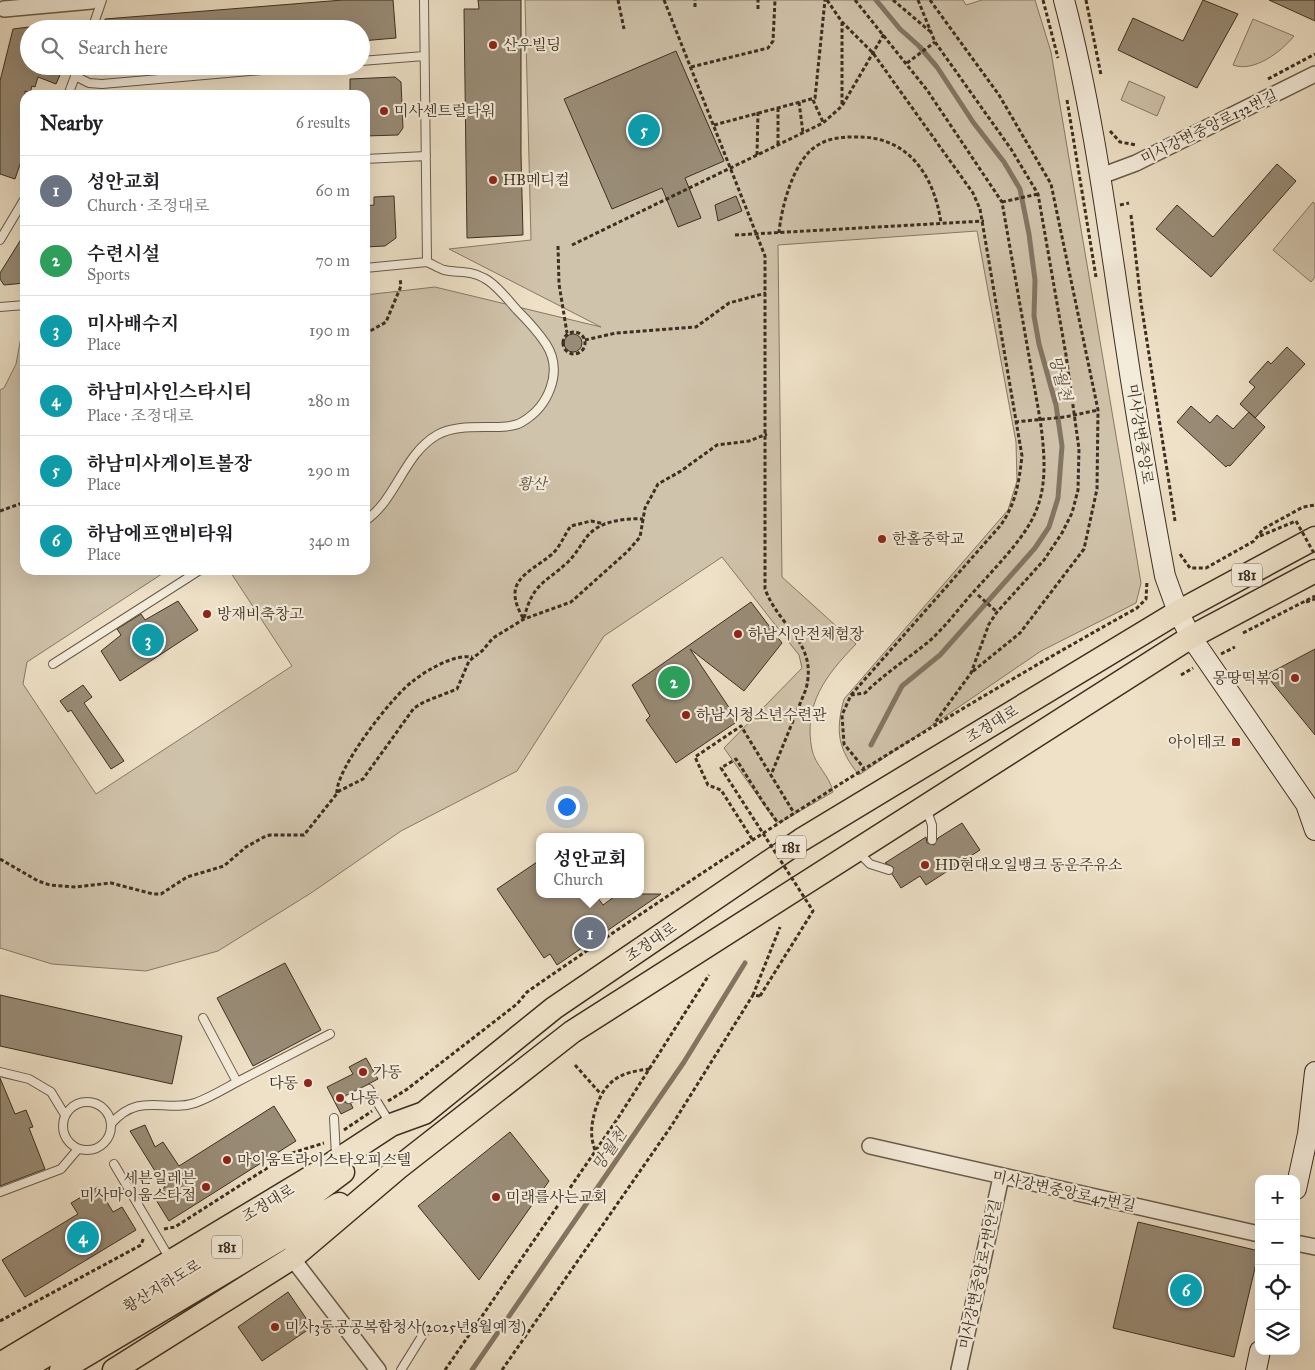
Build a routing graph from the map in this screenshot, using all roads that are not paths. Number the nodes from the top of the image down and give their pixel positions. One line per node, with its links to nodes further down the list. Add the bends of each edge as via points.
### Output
1 (424, 0): 6 (lane)
2 (1064, 0): 14 (street, 미사강변중앙로)
3 (97, 1): 4 (street); 5 (lane)
4 (4, 9)
5 (94, 20)
6 (424, 56): 7 (lane); 12 (lane)
7 (370, 60)
8 (1315, 74): 14 (street, 미사강변중앙로132번길, via 1136,163)
9 (205, 75): 10 (lane, via 102,84)
10 (75, 76): 11 (lane)
11 (70, 90)
12 (426, 156): 13 (lane); 17 (lane)
13 (370, 159)
14 (1101, 176): 25 (street, 미사강변중앙로, via 1150,501 1165,576)
15 (20, 206): 16 (lane)
16 (0, 240)
17 (427, 262): 18 (lane); 21 (lane, via 443,270 470,271 496,287 547,346 553,371 551,388 535,414 520,424 459,427 432,439 412,458 391,494)
18 (370, 268)
19 (20, 305): 20 (lane)
20 (0, 307)
21 (370, 517)
22 (1315, 538): 25 (main road, 조정대로 / 181)
23 (1315, 571): 26 (main road)
24 (192, 575): 27 (lane)
25 (1178, 612): 26 (street, 미사강변중앙로); 39 (main road, 조정대로 / 181, via 801,840 554,1008)
26 (1191, 637): 28 (main road); 29 (street, 미사강변중앙로, via 1302,796)
27 (53, 664)
28 (925, 807): 30 (lane, via 932,825); 31 (main road)
29 (1315, 830)
30 (932, 840)
31 (856, 851): 32 (lane, via 870,864); 48 (main road, via 572,1032)
32 (889, 870)
33 (203, 1018): 37 (lane)
34 (330, 1034): 37 (lane)
35 (0, 1072): 40 (lane, via 29,1079 51,1092)
36 (1315, 1072): 49 (street, via 1308,1134)
37 (237, 1082): 42 (lane, via 195,1103 136,1107 119,1114)
38 (348, 1099): 43 (lane, via 369,1089)
39 (424, 1113): 43 (main road, 조정대로); 59 (main road, 황산지하도로 / 181, via 307,1199)
40 (65, 1115): 42 (lane, via 76,1104 91,1102 105,1109); 45 (lane, via 63,1131)
41 (334, 1118): 46 (lane)
42 (111, 1124): 45 (lane, via 111,1131 102,1145)
43 (391, 1125): 46 (main road, 조정대로)
44 (870, 1146): 50 (street, 미사강변중앙로47번길)
45 (78, 1149): 51 (lane, via 61,1169)
46 (336, 1161): 56 (main road, 조정대로)
47 (114, 1164): 56 (lane)
48 (398, 1168): 55 (main road); 60 (main road, 황산지하도로 / 181)
49 (1299, 1175)
50 (1001, 1178): 52 (street, 미사강변중앙로47번길); 64 (street, 미사강변중앙로7번안길)
51 (0, 1192)
52 (1255, 1233)
53 (1300, 1244): 54 (street)
54 (1315, 1247)
55 (292, 1258): 61 (main road); 62 (street)
56 (171, 1261): 59 (main road, 조정대로)
57 (427, 1328): 63 (lane)
58 (1259, 1355): 65 (street)
59 (10, 1362)
60 (61, 1370)
61 (114, 1370)
62 (378, 1370)
63 (401, 1370)
64 (959, 1370)
65 (1256, 1370)

